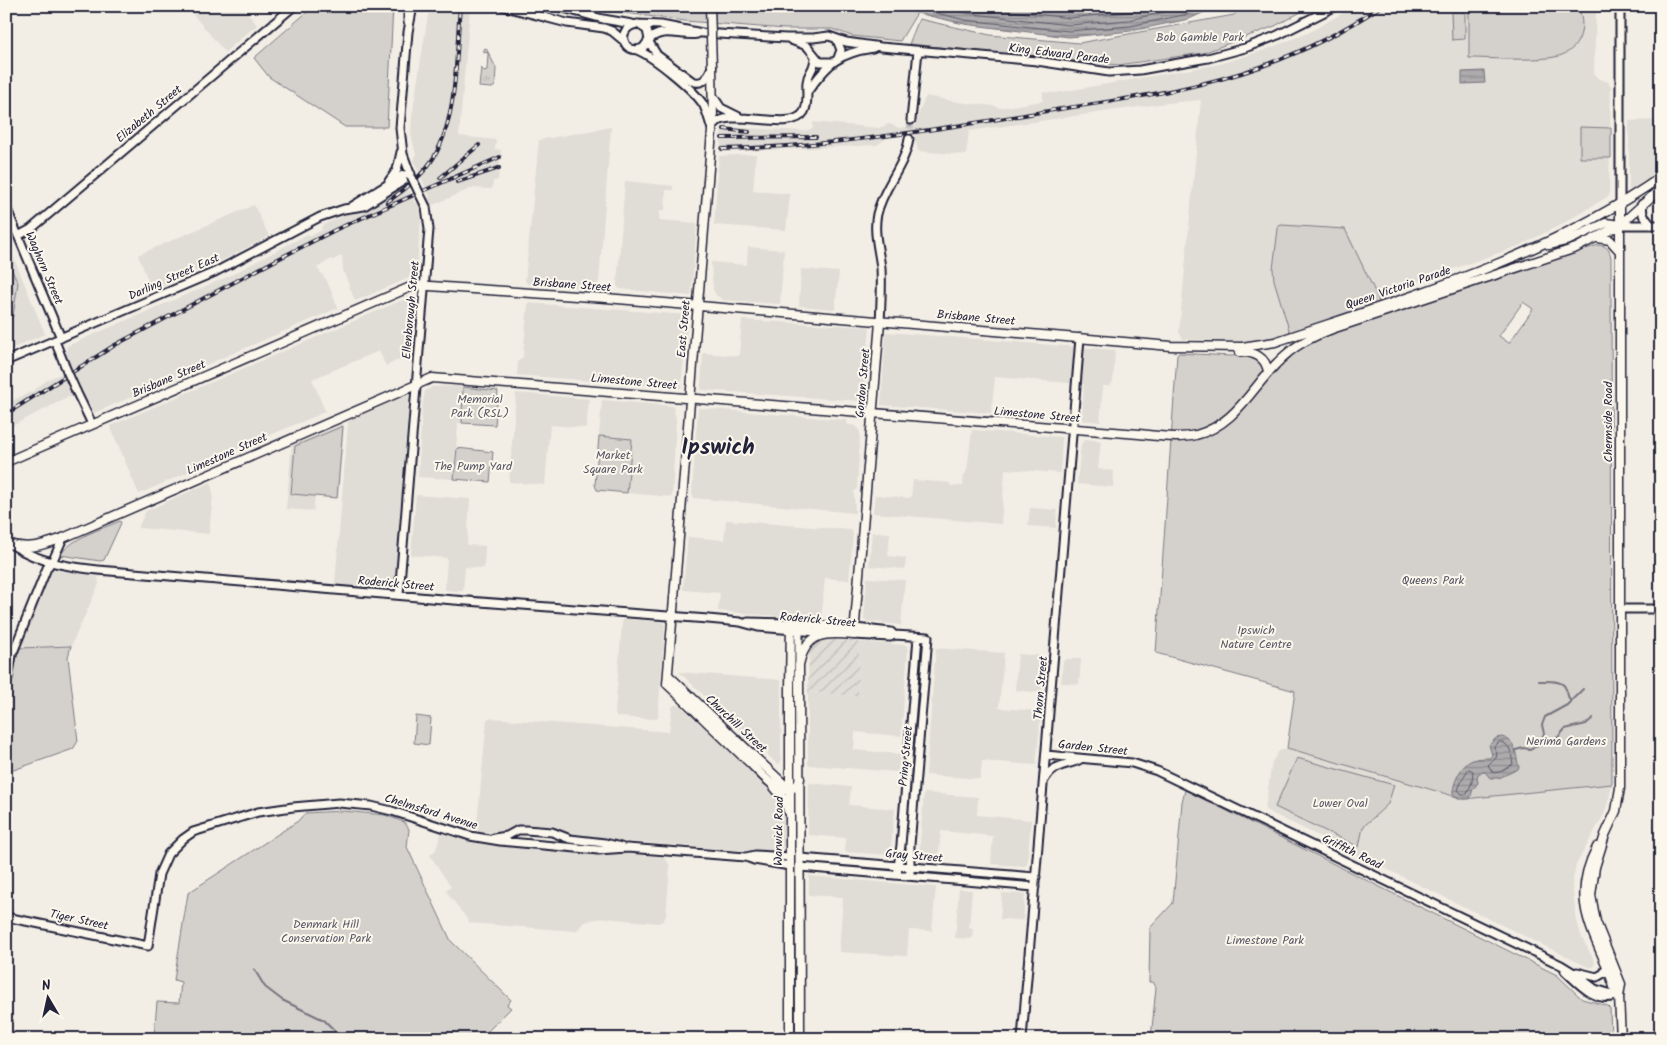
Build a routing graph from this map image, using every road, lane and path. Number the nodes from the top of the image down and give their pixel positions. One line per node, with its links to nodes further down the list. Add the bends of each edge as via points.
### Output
1 (294, 6): 42 (street, Elizabeth Street, via 31,229)
2 (408, 6): 11 (street, Ellenborough Street)
3 (413, 6): 11 (street, Ellenborough Street)
4 (418, 6): 11 (street, Ellenborough Street)
5 (502, 6): 16 (street, via 566,23 604,28)
6 (556, 6): 10 (street, via 613,22)
7 (710, 6): 23 (main road, East Street, bridge)
8 (1336, 6): 20 (street, King Edward Parade, via 1278,36 1244,48 1208,58 1124,72)
9 (1620, 6): 35 (street, Chermside Road)
10 (636, 24): 12 (street); 16 (street, via 626,29); 17 (street, via 647,30)
11 (408, 32): 30 (street, Ellenborough Street)
12 (702, 33): 14 (street); 17 (street, via 660,32)
13 (821, 37): 14 (street); 15 (street); 21 (street, via 814,44)
14 (786, 38): 21 (street, via 807,46)
15 (837, 40): 18 (street); 22 (street, via 841,50)
16 (624, 41): 19 (street, via 629,48)
17 (649, 41): 19 (street); 23 (street, via 657,55 692,81 702,82)
18 (881, 47): 20 (street, King Edward Parade); 22 (street, via 856,51)
19 (637, 50): 28 (street, via 691,90 704,105)
20 (918, 51): 27 (street)
21 (814, 55): 22 (street, via 824,63); 24 (street)
22 (835, 60): 24 (street)
23 (712, 67): 25 (main road, East Street)
24 (807, 91): 26 (street, via 804,112 793,120)
25 (713, 96): 26 (street, via 726,112); 28 (main road, East Street)
26 (742, 118): 28 (street, via 718,121)
27 (911, 120)
28 (712, 128): 47 (main road, East Street)
29 (909, 139): 48 (street, Gordon Street, via 876,218 881,275)
30 (401, 144): 31 (street, Ellenborough Street); 33 (street, Darling Street East, via 396,172)
31 (409, 175): 33 (street, Darling Street East, via 403,175); 38 (street, Darling Street East, via 364,206); 46 (street, Ellenborough Street, bridge, via 426,207 429,229)
32 (1661, 177): 35 (main road, Queen Victoria Parade)
33 (384, 187): 38 (street, Darling Street East)
34 (1661, 188): 36 (main road, Queen Victoria Parade)
35 (1620, 204): 39 (main road, Chermside Road); 44 (main road, Queen Victoria Parade)
36 (1642, 204): 39 (main road, Queen Victoria Parade); 40 (street, via 1643,215)
37 (6, 207): 42 (street, Waghorn Street)
38 (349, 208): 50 (street, Darling Street East, via 323,216 215,272)
39 (1620, 225): 40 (street); 43 (main road, Queen Victoria Parade); 44 (main road, via 1606,223 1569,240); 45 (main road, Chermside Road)
40 (1651, 225): 41 (street)
41 (1661, 225)
42 (18, 236): 50 (street, Waghorn Street)
43 (1594, 239): 45 (main road, via 1608,239); 54 (main road, Queen Victoria Parade, via 1321,333 1297,346)
44 (1540, 246): 52 (main road, Queen Victoria Parade, via 1438,287 1275,342)
45 (1620, 251): 65 (main road, Chermside Road)
46 (424, 285): 47 (main road, Brisbane Street); 55 (street, Ellenborough Street); 58 (main road, Brisbane Street, via 415,285)
47 (698, 306): 48 (main road, Brisbane Street); 56 (main road, East Street)
48 (880, 322): 49 (main road, Brisbane Street); 57 (main road, Gordon Street)
49 (1080, 338): 51 (main road, Brisbane Street); 59 (street, Thorn Street)
50 (58, 339): 53 (street, Darling Street East); 58 (street, Waghorn Street, bridge, via 67,371)
51 (1171, 346): 52 (main road, Queen Victoria Parade)
52 (1212, 348): 54 (main road, via 1256,355 1265,361)
53 (6, 361)
54 (1268, 373): 59 (main road, Limestone Street, via 1232,416 1219,426 1197,435 1176,437)
55 (416, 384): 56 (main road, Limestone Street, via 445,377); 61 (main road, Limestone Street); 64 (street, Ellenborough Street)
56 (690, 398): 57 (main road, Limestone Street); 67 (main road, East Street)
57 (872, 413): 59 (main road, Limestone Street); 69 (main road, Gordon Street)
58 (92, 424): 60 (main road, Brisbane Street)
59 (1073, 429): 78 (street, Thorn Street)
60 (6, 462)
61 (63, 538): 62 (main road, Limestone Street, via 35,547); 63 (street)
62 (10, 545): 63 (street, Roderick Street)
63 (51, 562): 64 (street, Roderick Street, via 104,571); 77 (street, via 12,655)
64 (398, 595): 67 (street, Roderick Street)
65 (1620, 609): 66 (street); 91 (main road, Chermside Road, via 1620,788 1616,811)
66 (1661, 609)
67 (672, 616): 68 (street, Roderick Street, via 740,622 758,627); 74 (main road, East Street)
68 (795, 627): 69 (main road, Roderick Street); 70 (street, Roderick Street); 73 (street, Warwick Road); 75 (main road, Warwick Road)
69 (854, 631): 70 (main road, Roderick Street); 71 (street, Roderick Street, via 890,637)
70 (834, 633): 73 (main road, via 817,636 810,641 803,650)
71 (918, 637): 72 (street, Roderick Street); 101 (street, Pring Street)
72 (928, 637): 103 (street, Pring Street, via 910,845)
73 (799, 665): 76 (main road, Warwick Road)
74 (667, 680): 82 (main road, Churchill Street); 85 (main road, Churchill Street)
75 (790, 689): 76 (main road); 80 (main road, Warwick Road)
76 (799, 690): 83 (main road, Warwick Road)
77 (6, 691)
78 (1046, 755): 79 (street, Garden Street); 84 (street, Thorn Street)
79 (1082, 758): 81 (street, Garden Street); 84 (street, via 1056,767)
80 (790, 762): 82 (main road, via 782,774); 86 (main road, Warwick Road)
81 (1138, 764): 111 (street, Griffith Road)
82 (769, 770): 86 (main road, Churchill Street)
83 (800, 779): 86 (main road); 87 (main road, Warwick Road)
84 (1044, 780): 107 (street, Thorn Street)
85 (771, 782): 86 (main road, Churchill Street, via 781,789); 88 (main road, Churchill Street, via 785,801)
86 (790, 790): 87 (main road); 88 (main road, Warwick Road)
87 (800, 808): 98 (main road, Warwick Road)
88 (790, 821): 97 (main road, Warwick Road)
89 (519, 830): 90 (street, Chelmsford Avenue); 92 (street, Chelmsford Avenue); 93 (street, via 517,838)
90 (559, 834): 94 (street); 95 (street, Chelmsford Avenue)
91 (1605, 836): 112 (main road, Chermside Road, via 1590,864 1584,899 1589,926); 114 (main road, Chermside Road, via 1594,872 1592,900 1596,922 1620,980)
92 (488, 839): 93 (street, Chelmsford Avenue); 110 (street, Chelmsford Avenue, via 371,806 339,803 258,812 191,834 168,854 159,874)
93 (525, 844): 94 (street, Chelmsford Avenue)
94 (560, 846): 95 (street, Chelmsford Avenue)
95 (625, 849): 96 (street, Chelmsford Avenue)
96 (746, 857): 97 (street, Chelmsford Avenue); 100 (street, Chelmsford Avenue)
97 (790, 857): 98 (main road, Gray Street); 100 (main road, Warwick Road)
98 (800, 858): 99 (street, Gray Street); 102 (main road, Warwick Road)
99 (825, 860): 101 (street, Gray Street); 104 (street, via 821,864)
100 (790, 866): 102 (main road, Gray Street); 115 (main road, Warwick Road)
101 (897, 866): 103 (street, Gray Street); 105 (street, Pring Street)
102 (800, 867): 104 (street, Gray Street); 116 (main road, Warwick Road)
103 (911, 867): 106 (street, Pring Street); 107 (street, Gray Street)
104 (824, 869): 105 (street, Gray Street)
105 (897, 875): 106 (street, Gray Street)
106 (910, 876): 108 (street, Gray Street)
107 (1036, 877): 108 (street, Thorn Street)
108 (1036, 887): 117 (street, Thorn Street)
109 (6, 917): 110 (street, Tiger Street)
110 (148, 946)
111 (1556, 963): 113 (street, Griffith Road); 114 (street, Griffith Road, via 1591,994 1607,998)
112 (1607, 966): 113 (street, via 1597,977); 114 (main road, Chermside Road)
113 (1572, 971): 114 (street, Griffith Road, via 1595,989)
114 (1619, 996): 118 (main road, Chermside Road)
115 (790, 1039)
116 (800, 1039)
117 (1022, 1039)
118 (1621, 1039)

